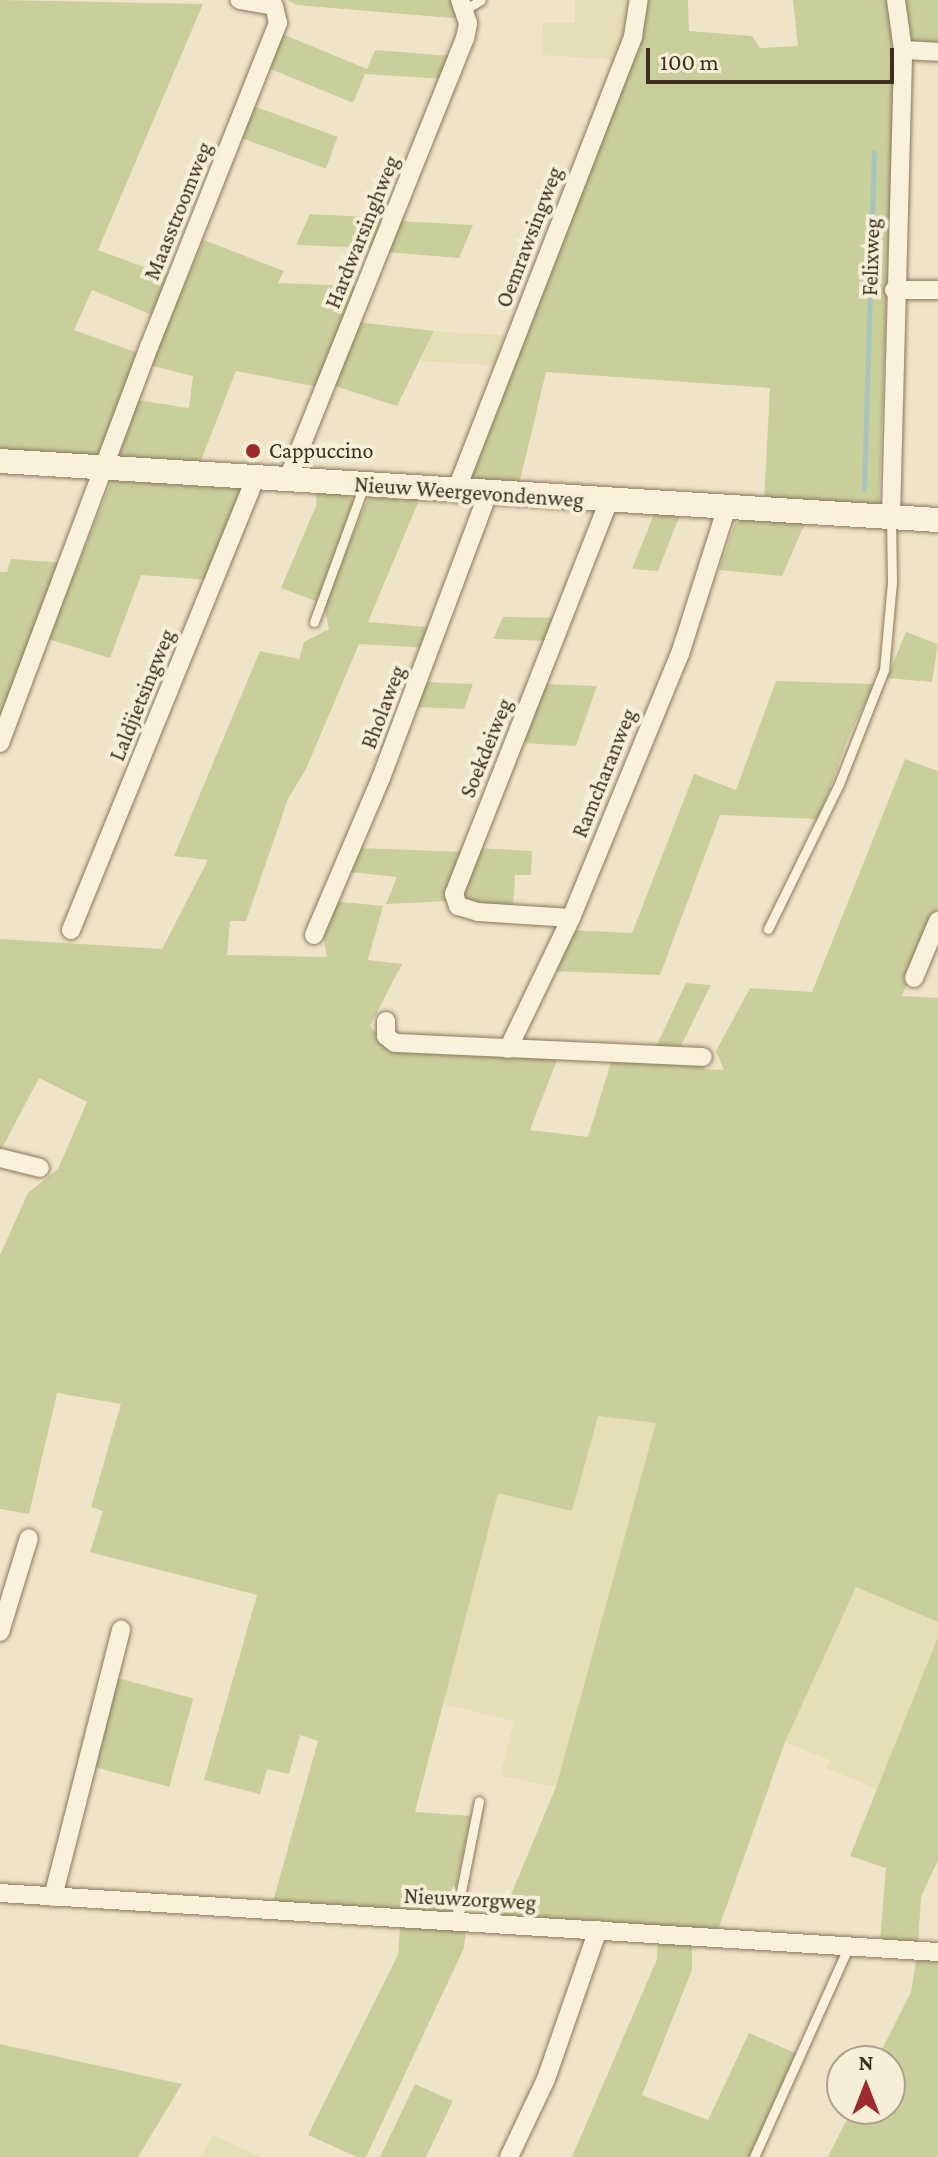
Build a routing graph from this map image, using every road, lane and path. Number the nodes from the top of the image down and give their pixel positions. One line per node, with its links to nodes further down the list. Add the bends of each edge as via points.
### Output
1 (240, 0): 10 (street, Maasstroomweg, via 274,6 280,13 278,23)
2 (639, 0): 14 (street, Oemrawsingweg, via 633,36)
3 (896, 0): 5 (street, Felixweg)
4 (469, 3): 12 (street, Hardwarsinghweg, via 465,39)
5 (903, 50): 6 (street); 7 (street, Felixweg)
6 (938, 52)
7 (894, 290): 8 (street); 18 (street, Felixweg)
8 (938, 290)
9 (0, 461): 10 (street, Nieuw Weergevondenweg)
10 (106, 467): 11 (street, Nieuw Weergevondenweg); 21 (street)
11 (255, 478): 12 (street, Nieuw Weergevondenweg); 25 (street, Laldjietsingweg)
12 (287, 481): 13 (street, Nieuw Weergevondenweg)
13 (364, 485): 14 (street, Nieuw Weergevondenweg); 20 (lane)
14 (456, 491): 15 (street, Nieuw Weergevondenweg)
15 (488, 493): 16 (street, Nieuw Weergevondenweg); 26 (street, Bholaweg, via 381,778)
16 (609, 501): 17 (street, Nieuw Weergevondenweg); 22 (street, Soekdeiweg, via 454,894 458,906 478,912)
17 (727, 507): 18 (street, Nieuw Weergevondenweg); 22 (street, Ramcharanweg, via 680,654)
18 (891, 516): 19 (street, Nieuw Weergevondenweg); 24 (lane, via 884,670 839,784)
19 (938, 520)
20 (314, 622)
21 (0, 743)
22 (571, 918): 29 (street, Ramcharanweg)
23 (938, 921): 27 (street)
24 (768, 929)
25 (71, 930)
26 (314, 935)
27 (914, 978)
28 (386, 1021): 29 (street, via 386,1036 395,1043)
29 (508, 1049): 30 (street)
30 (703, 1057)
31 (0, 1158): 32 (street)
32 (40, 1168)
33 (29, 1538): 35 (street)
34 (121, 1630): 38 (street)
35 (0, 1632)
36 (479, 1801): 39 (lane)
37 (0, 1893): 38 (street, Nieuwzorgweg)
38 (53, 1897): 39 (street, Nieuwzorgweg)
39 (455, 1922): 40 (street, Nieuwzorgweg)
40 (598, 1930): 41 (street, Nieuwzorgweg); 43 (street, via 546,2079)
41 (849, 1946): 42 (street, Nieuwzorgweg); 44 (lane)
42 (938, 1952)
43 (509, 2157)
44 (754, 2157)

